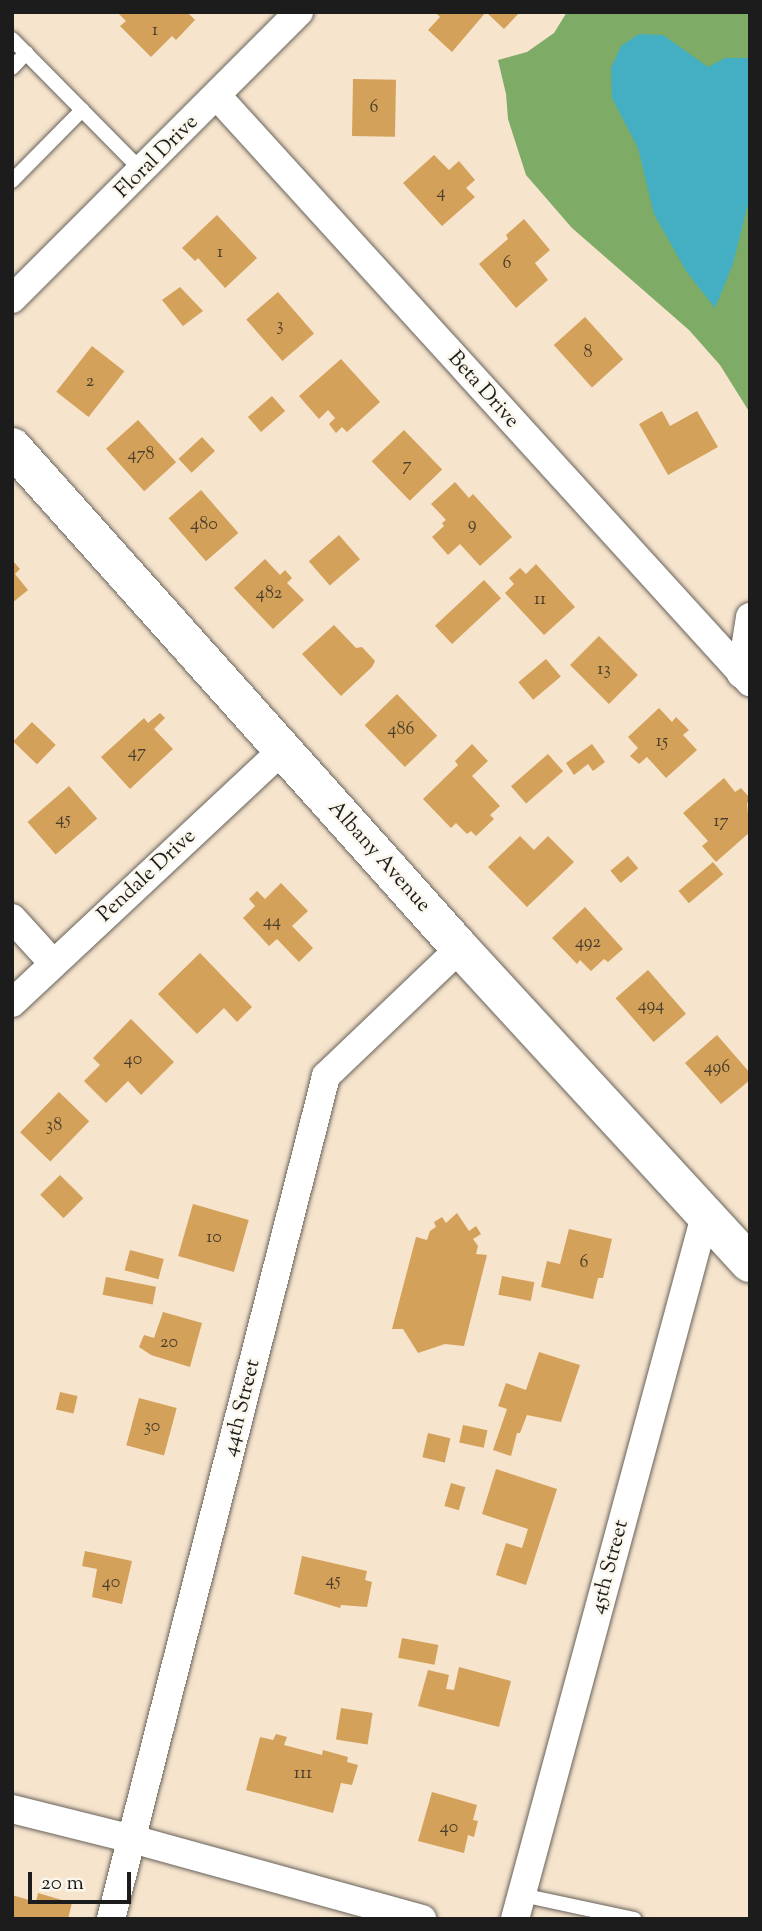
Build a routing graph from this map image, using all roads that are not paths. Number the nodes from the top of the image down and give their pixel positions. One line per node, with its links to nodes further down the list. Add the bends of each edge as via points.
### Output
1 (299, 12): 5 (street, Floral Drive)
2 (12, 39): 3 (lane)
3 (26, 53): 4 (lane); 6 (lane)
4 (12, 68)
5 (218, 96): 7 (street, Floral Drive); 12 (street, Beta Drive)
6 (82, 110): 7 (lane); 8 (lane)
7 (142, 171): 9 (street, Floral Drive)
8 (12, 181)
9 (12, 299)
10 (12, 447): 13 (street, Albany Avenue)
11 (750, 617): 12 (street)
12 (746, 678)
13 (282, 750): 15 (street, Albany Avenue); 16 (street, Pendale Drive)
14 (12, 918): 16 (street)
15 (460, 948): 18 (street, Albany Avenue); 21 (street, 44th Street, via 326,1076)
16 (53, 963): 17 (street, Pendale Drive)
17 (12, 1003)
18 (705, 1216): 19 (street, Albany Avenue); 22 (street, 45th Street)
19 (750, 1263)
20 (12, 1809): 21 (street)
21 (132, 1839): 23 (street, 44th Street); 24 (street)
22 (519, 1907): 25 (lane)
23 (111, 1919)
24 (422, 1919)
25 (634, 1919)

